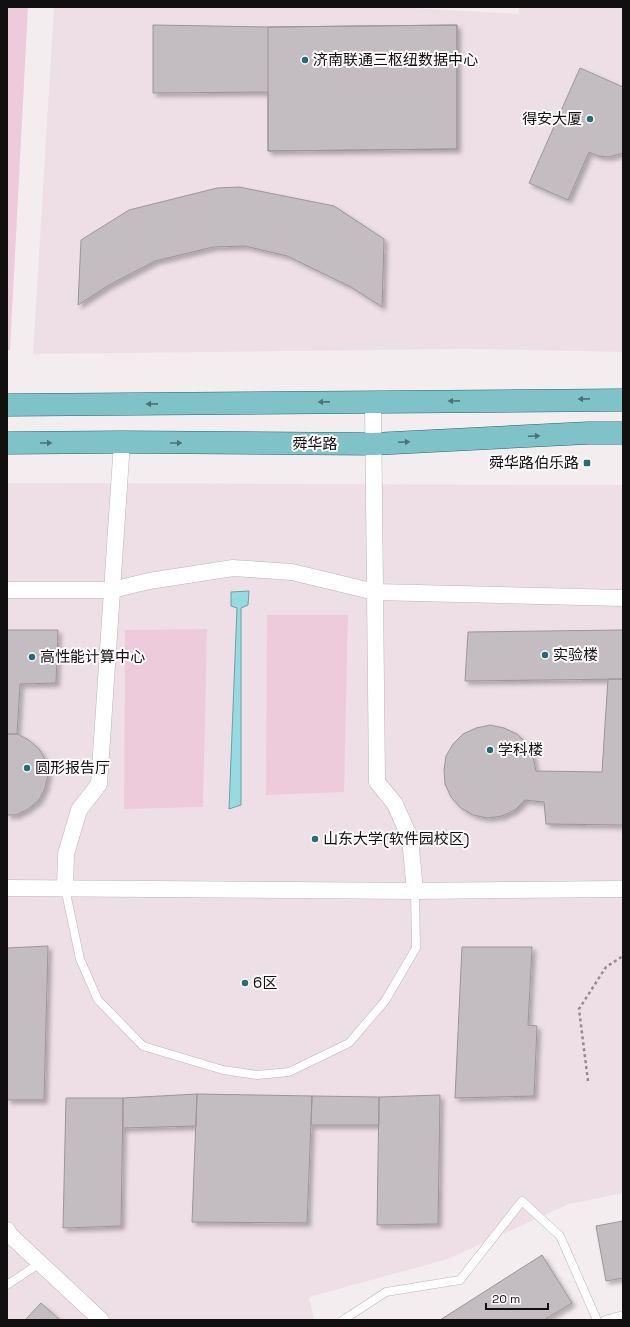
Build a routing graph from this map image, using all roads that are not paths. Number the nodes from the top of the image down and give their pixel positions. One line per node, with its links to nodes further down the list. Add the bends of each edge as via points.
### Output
1 (623, 400): 2 (main road, one-way to 2)
2 (373, 402): 3 (main road, one-way to 3); 7 (street)
3 (7, 406)
4 (623, 433): 7 (main road, 舜华路, one-way to 4)
5 (122, 442): 6 (main road, 舜华路, one-way to 5); 7 (main road, 舜华路, one-way to 7); 9 (street)
6 (7, 443)
7 (373, 444): 10 (street)
8 (7, 590): 9 (street)
9 (112, 590): 10 (street, via 149,581 233,568 292,572); 13 (street, via 99,784 79,810 66,854)
10 (375, 592): 11 (street); 15 (street, via 377,782 395,804 410,838)
11 (623, 598)
12 (7, 888): 13 (street)
13 (65, 888): 15 (street); 15 (lane, via 80,959 98,1000 143,1046 223,1070 257,1074 290,1072 349,1043 385,1001 416,948)
14 (623, 889): 15 (street)
15 (415, 891)
16 (7, 1230): 17 (street)
17 (40, 1263): 18 (lane); 20 (street)
18 (7, 1285)
19 (623, 1315): 23 (lane)
20 (101, 1320)
21 (343, 1320): 22 (lane, via 386,1292 460,1280 522,1201 560,1236)
22 (597, 1320)
23 (605, 1320)

